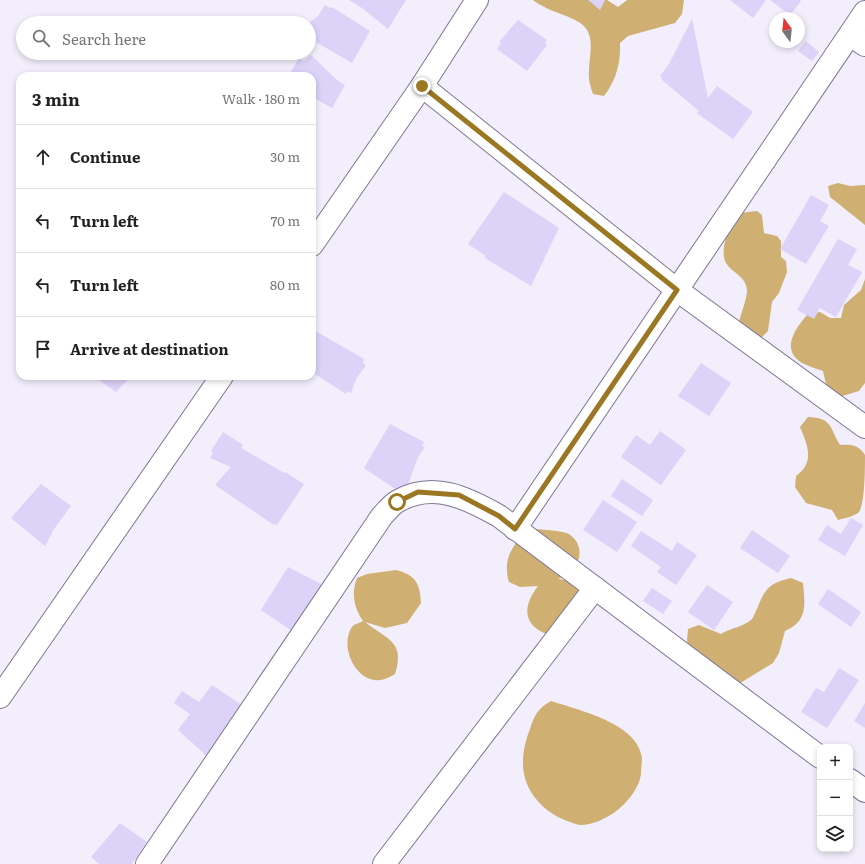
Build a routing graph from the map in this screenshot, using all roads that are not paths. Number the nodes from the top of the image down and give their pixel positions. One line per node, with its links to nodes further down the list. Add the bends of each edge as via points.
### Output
1 (477, 0): 4 (street)
2 (865, 12): 3 (street)
3 (857, 40): 6 (street)
4 (422, 86): 5 (street); 6 (street)
5 (316, 239)
6 (677, 290): 8 (street); 9 (street)
7 (219, 380): 11 (street)
8 (865, 427)
9 (515, 529): 10 (street); 15 (street, via 499,516 459,495 418,492 397,502 382,516)
10 (595, 588): 12 (street); 16 (street)
11 (0, 697)
12 (817, 755)
13 (853, 782): 14 (street)
14 (865, 791)
15 (147, 864)
16 (384, 864)

